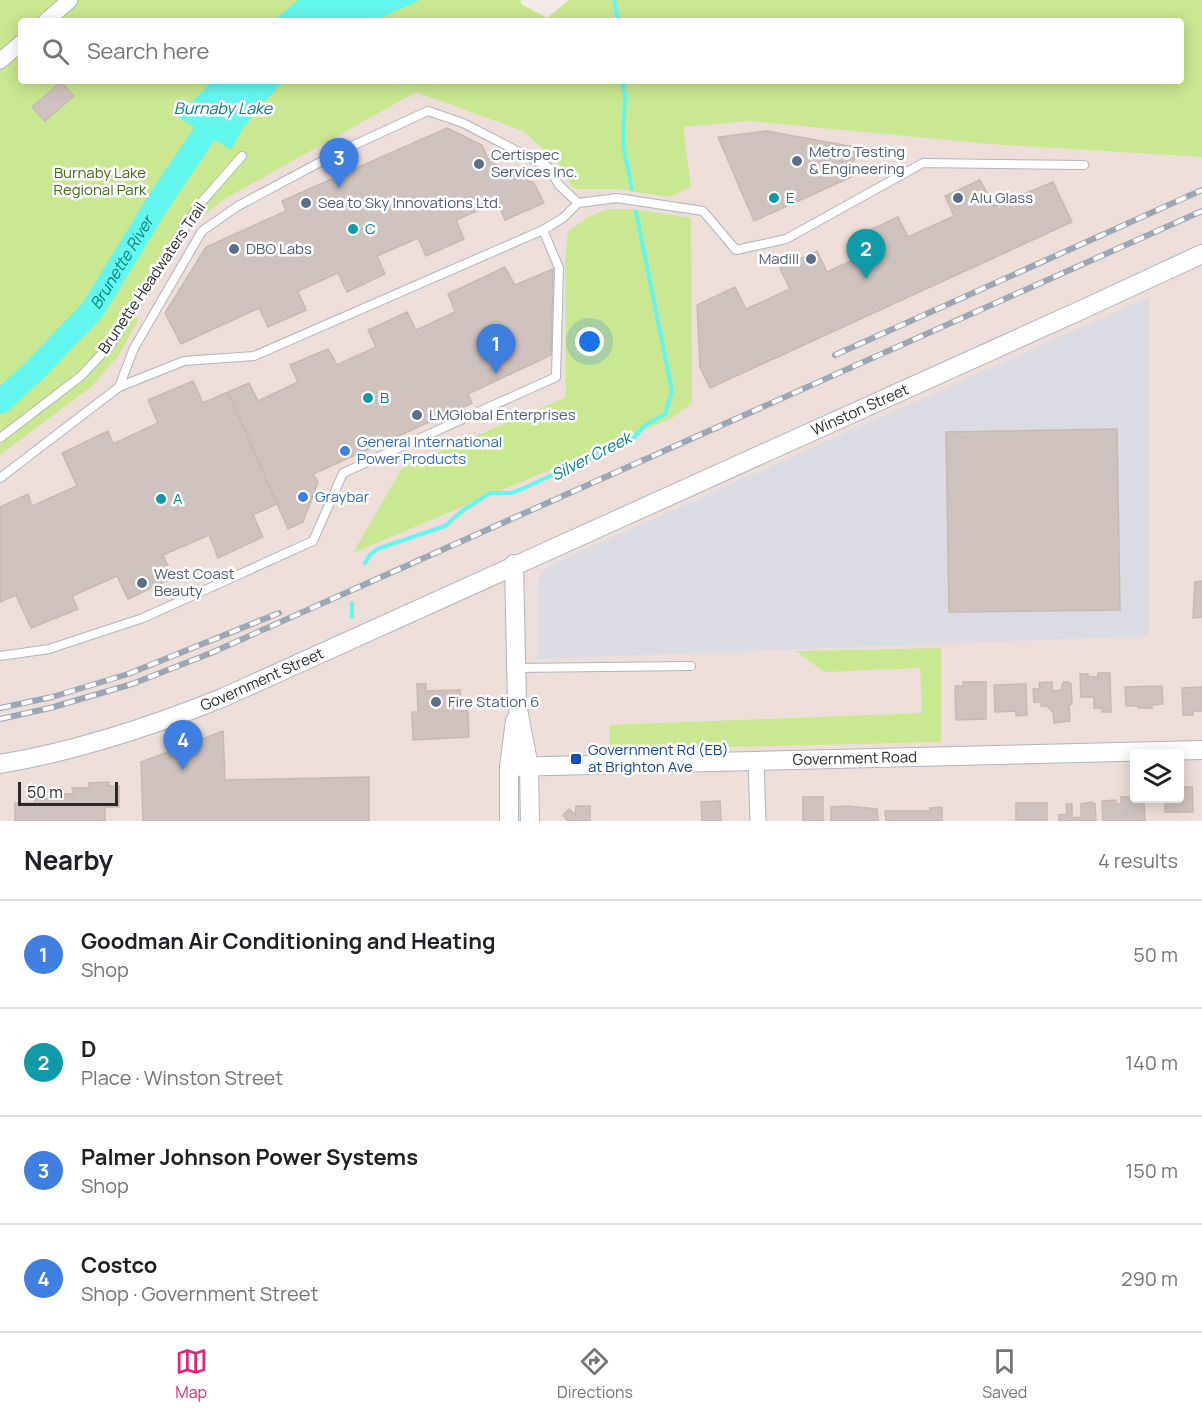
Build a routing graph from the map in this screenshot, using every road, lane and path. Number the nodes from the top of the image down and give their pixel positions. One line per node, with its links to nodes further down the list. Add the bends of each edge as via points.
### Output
1 (70, 0): 2 (street)
2 (49, 18)
3 (18, 46): 4 (street)
4 (0, 61)
5 (242, 156): 11 (lane, Brunette Headwaters Trail, via 199,206 111,344 81,376)
6 (1084, 165): 7 (lane, via 923,163 786,239 736,250 703,211 617,198)
7 (578, 203): 8 (lane); 10 (lane, via 559,185 548,167 463,123 428,111 339,152 238,206 202,231 134,348)
8 (543, 230): 10 (lane, via 254,357 184,361); 14 (lane, via 559,268 556,378 343,472 313,541 143,618 49,649)
9 (1202, 254): 13 (street, Winston Street)
10 (119, 387): 12 (lane)
11 (0, 438)
12 (0, 478)
13 (514, 564): 16 (street); 20 (street, Government Street, via 174,717 127,734)
14 (0, 656)
15 (691, 666): 16 (lane)
16 (517, 668): 17 (street)
17 (517, 704): 21 (street); 22 (street)
18 (1202, 750): 19 (street, Government Road)
19 (756, 762): 22 (street, Government Road); 26 (street)
20 (0, 764)
21 (508, 767): 22 (street, Government Road); 23 (street); 24 (street, via 515,782)
22 (529, 767): 25 (street)
23 (509, 821)
24 (517, 821)
25 (530, 821)
26 (758, 821)

